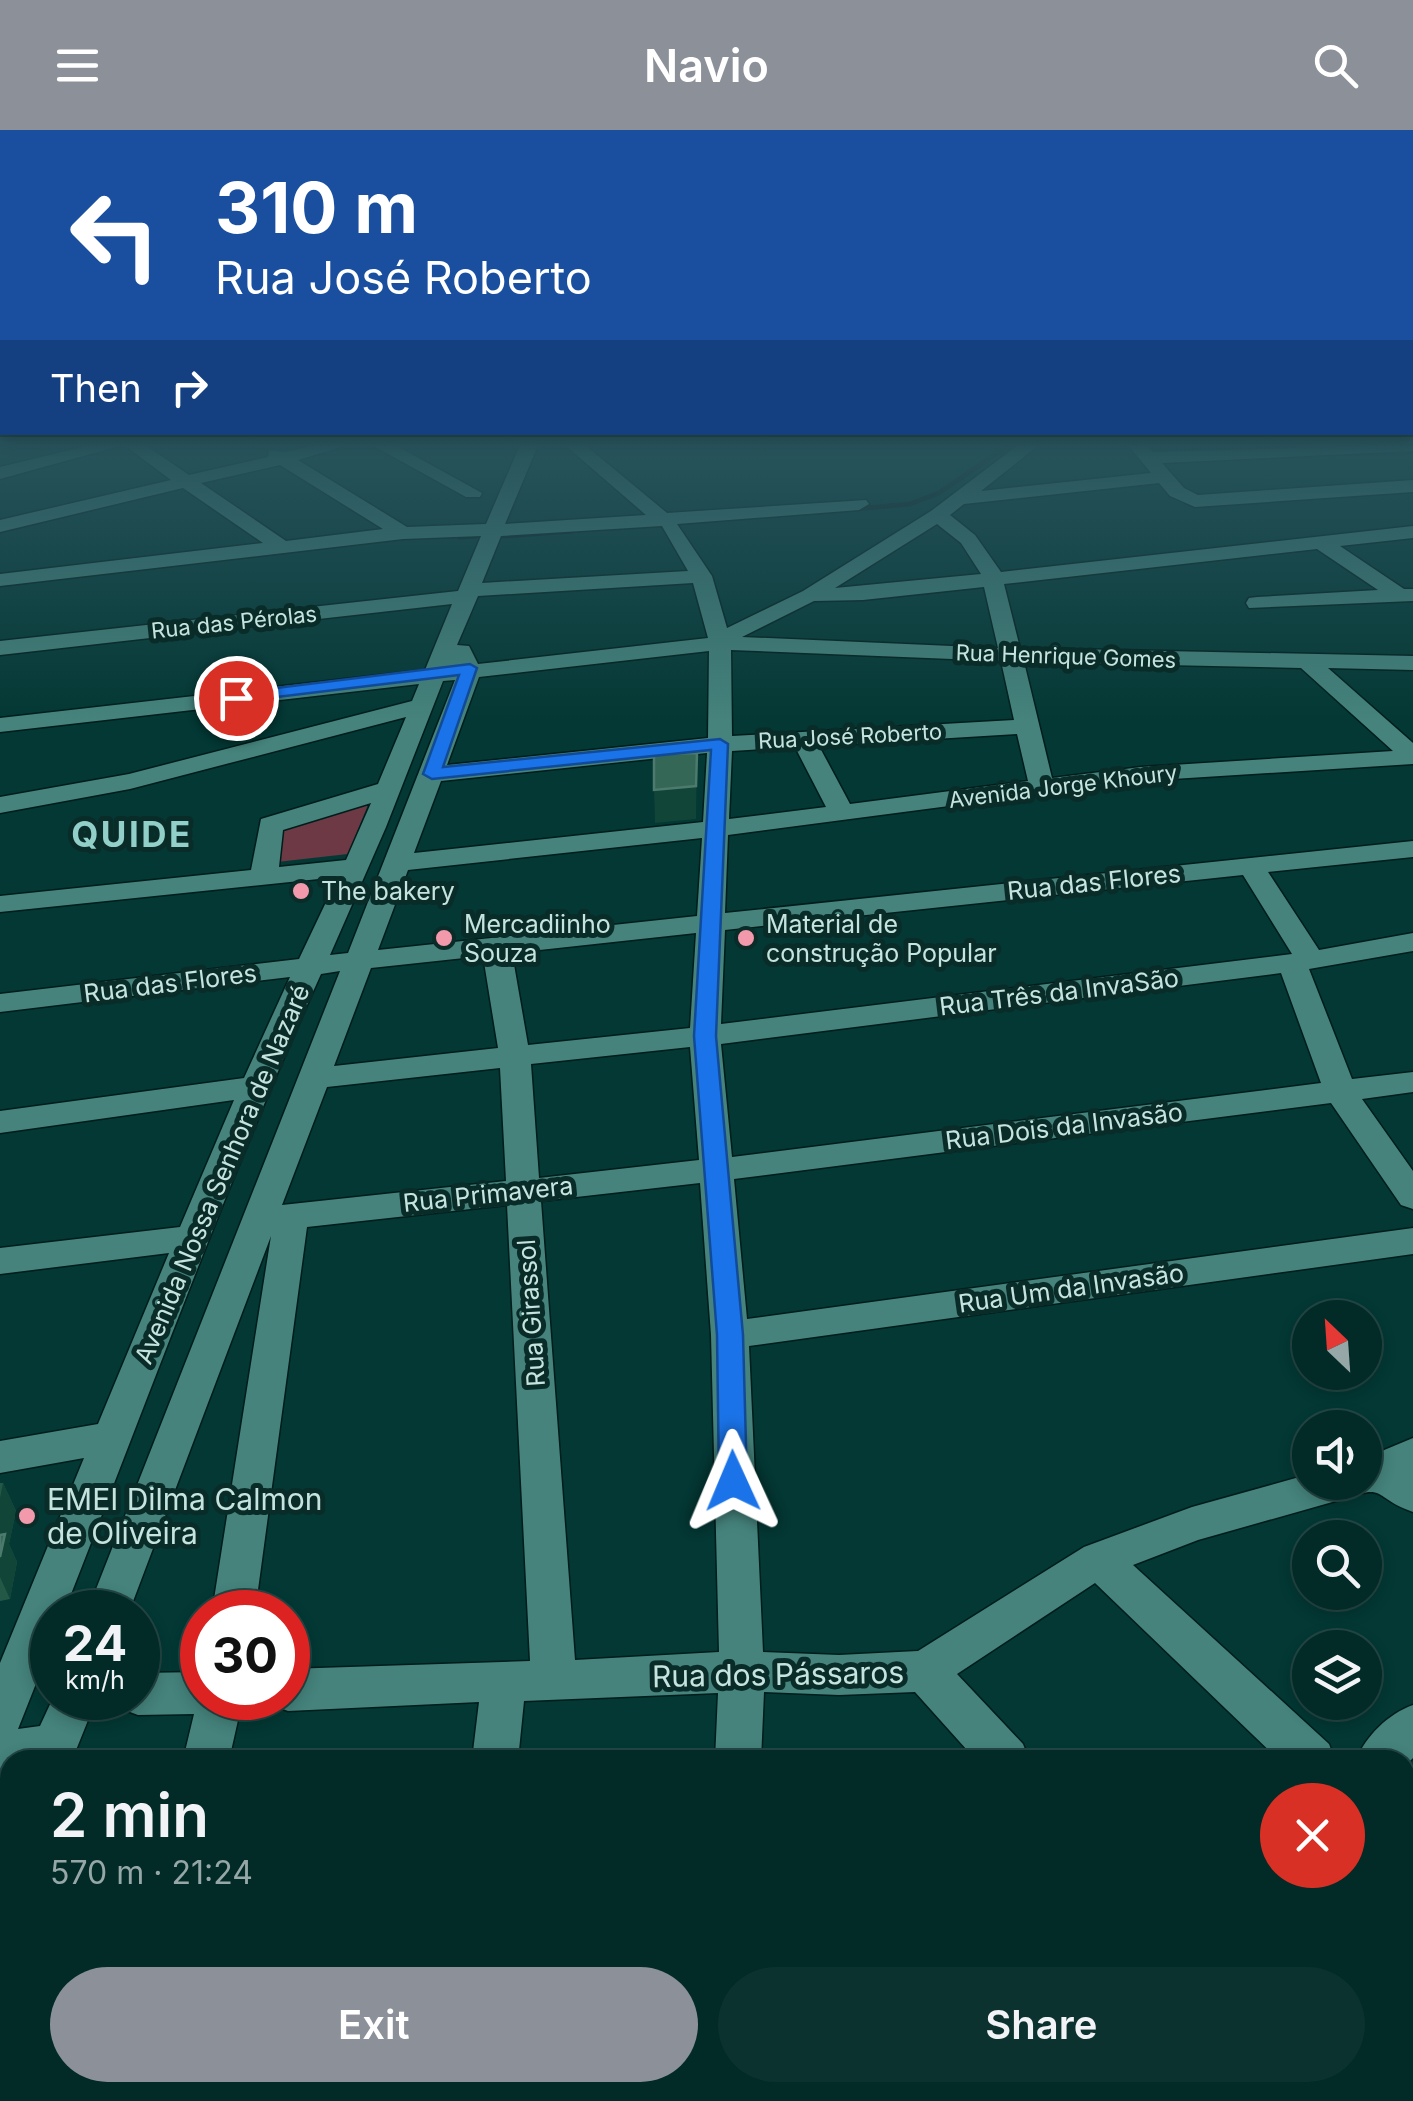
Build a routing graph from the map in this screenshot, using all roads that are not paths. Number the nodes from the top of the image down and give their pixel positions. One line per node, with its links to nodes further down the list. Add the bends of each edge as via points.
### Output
1 (267, 537): 9 (street)
2 (362, 537): 9 (street)
3 (490, 537): 13 (street, Avenida Nossa Senhora de Nazaré)
4 (675, 537): 10 (street)
5 (900, 537): 14 (street)
6 (969, 537): 11 (street)
7 (1372, 537): 8 (street)
8 (1322, 543): 11 (street); 15 (street)
9 (279, 545): 12 (street)
10 (702, 576): 13 (street, Rua das Pérolas); 18 (street)
11 (994, 578): 14 (street); 20 (street)
12 (0, 580)
13 (469, 592): 17 (street, Avenida Nossa Senhora de Nazaré); 19 (street, Rua das Pérolas)
14 (810, 595): 18 (street)
15 (1407, 595): 16 (street)
16 (1257, 603)
17 (449, 632): 23 (street); 24 (street, Avenida Nossa Senhora de Nazaré)
18 (720, 643): 20 (street, Rua Henrique Gomes); 23 (street, Rua Henrique Gomes); 29 (street)
19 (0, 648)
20 (1012, 655): 21 (street, Rua Henrique Gomes); 27 (street)
21 (1309, 662): 22 (street, Rua Henrique Gomes); 30 (street)
22 (1413, 664)
23 (470, 668): 24 (street, Rua Henrique Gomes); 31 (street, Avenida Nossa Senhora de Nazaré)
24 (433, 675): 25 (street, Avenida Nossa Senhora de Nazaré); 26 (street, Rua Henrique Gomes)
25 (420, 706): 33 (street, Avenida Nossa Senhora de Nazaré); 34 (street, via 130,780)
26 (0, 725)
27 (1029, 726): 28 (street, Rua José Roberto); 32 (street)
28 (803, 739): 29 (street, Rua José Roberto); 35 (street)
29 (720, 744): 31 (street, Rua José Roberto); 36 (street)
30 (1413, 756): 32 (street, Avenida Jorge Khoury)
31 (432, 774): 38 (street, Avenida Nossa Senhora de Nazaré)
32 (1042, 787): 35 (street, Avenida Jorge Khoury)
33 (389, 790): 40 (street, Avenida Nossa Senhora de Nazaré); 41 (street, via 270,825)
34 (0, 805)
35 (842, 813): 36 (street, Avenida Jorge Khoury)
36 (714, 829): 38 (street, Avenida Jorge Khoury); 43 (street)
37 (1413, 849): 39 (street, Rua das Flores)
38 (397, 863): 46 (street, Avenida Nossa Senhora de Nazaré)
39 (1250, 865): 43 (street, Rua das Flores); 47 (street)
40 (355, 868): 41 (street); 48 (street, Avenida Nossa Senhora de Nazaré)
41 (264, 878): 42 (street)
42 (0, 904)
43 (710, 923): 45 (street, Rua das Flores); 50 (street)
44 (1413, 942): 47 (street, Rua Três da InvaSão)
45 (496, 946): 46 (street, Rua das Flores); 51 (street, Rua Girassol)
46 (363, 960): 48 (street, Rua das Flores); 52 (street, Avenida Nossa Senhora de Nazaré)
47 (1301, 961): 50 (street, Rua Três da InvaSão); 55 (street)
48 (310, 966): 49 (street, Rua das Flores); 54 (street, Avenida Nossa Senhora de Nazaré)
49 (0, 1003)
50 (705, 1036): 51 (street, Rua Três da InvaSão); 57 (street)
51 (515, 1057): 52 (street, Rua Três da InvaSão); 58 (street, Rua Girassol)
52 (314, 1078): 60 (street, Avenida Nossa Senhora de Nazaré)
53 (1413, 1082): 55 (street, Rua Dois da Invasão)
54 (256, 1087): 56 (street); 61 (street, Avenida Nossa Senhora de Nazaré)
55 (1340, 1094): 57 (street, Rua Dois da Invasão); 59 (street)
56 (0, 1122)
57 (716, 1170): 58 (street, Rua Primavera); 64 (street)
58 (523, 1190): 60 (street, Rua Primavera); 76 (street, Rua Girassol)
59 (1413, 1197)
60 (275, 1218): 71 (street, Avenida Nossa Senhora de Nazaré); 72 (street)
61 (192, 1238): 63 (street); 65 (street, Avenida Nossa Senhora de Nazaré)
62 (1413, 1240): 64 (street, Rua Um da Invasão)
63 (0, 1261)
64 (730, 1335): 73 (street)
65 (114, 1438): 66 (street); 78 (street, Avenida Nossa Senhora de Nazaré)
66 (0, 1457)
67 (1382, 1476): 69 (street)
68 (1292, 1495): 70 (street, Rua dos Pássaros)
69 (1413, 1496)
70 (1099, 1560): 74 (street, Rua dos Pássaros); 87 (street)
71 (117, 1590)
72 (235, 1590)
73 (742, 1671): 74 (street, Rua dos Pássaros); 76 (street, Rua dos Pássaros); 85 (street)
74 (925, 1671): 86 (street)
75 (504, 1680): 76 (street, Rua dos Pássaros); 77 (street, Rua dos Pássaros); 84 (street)
76 (554, 1682)
77 (310, 1689)
78 (0, 1718)
79 (65, 1720): 82 (street)
80 (215, 1720): 83 (street)
81 (1413, 1726): 88 (street)
82 (52, 1750)
83 (208, 1750)
84 (496, 1750)
85 (738, 1750)
86 (997, 1750)
87 (1301, 1750)
88 (1389, 1750)

